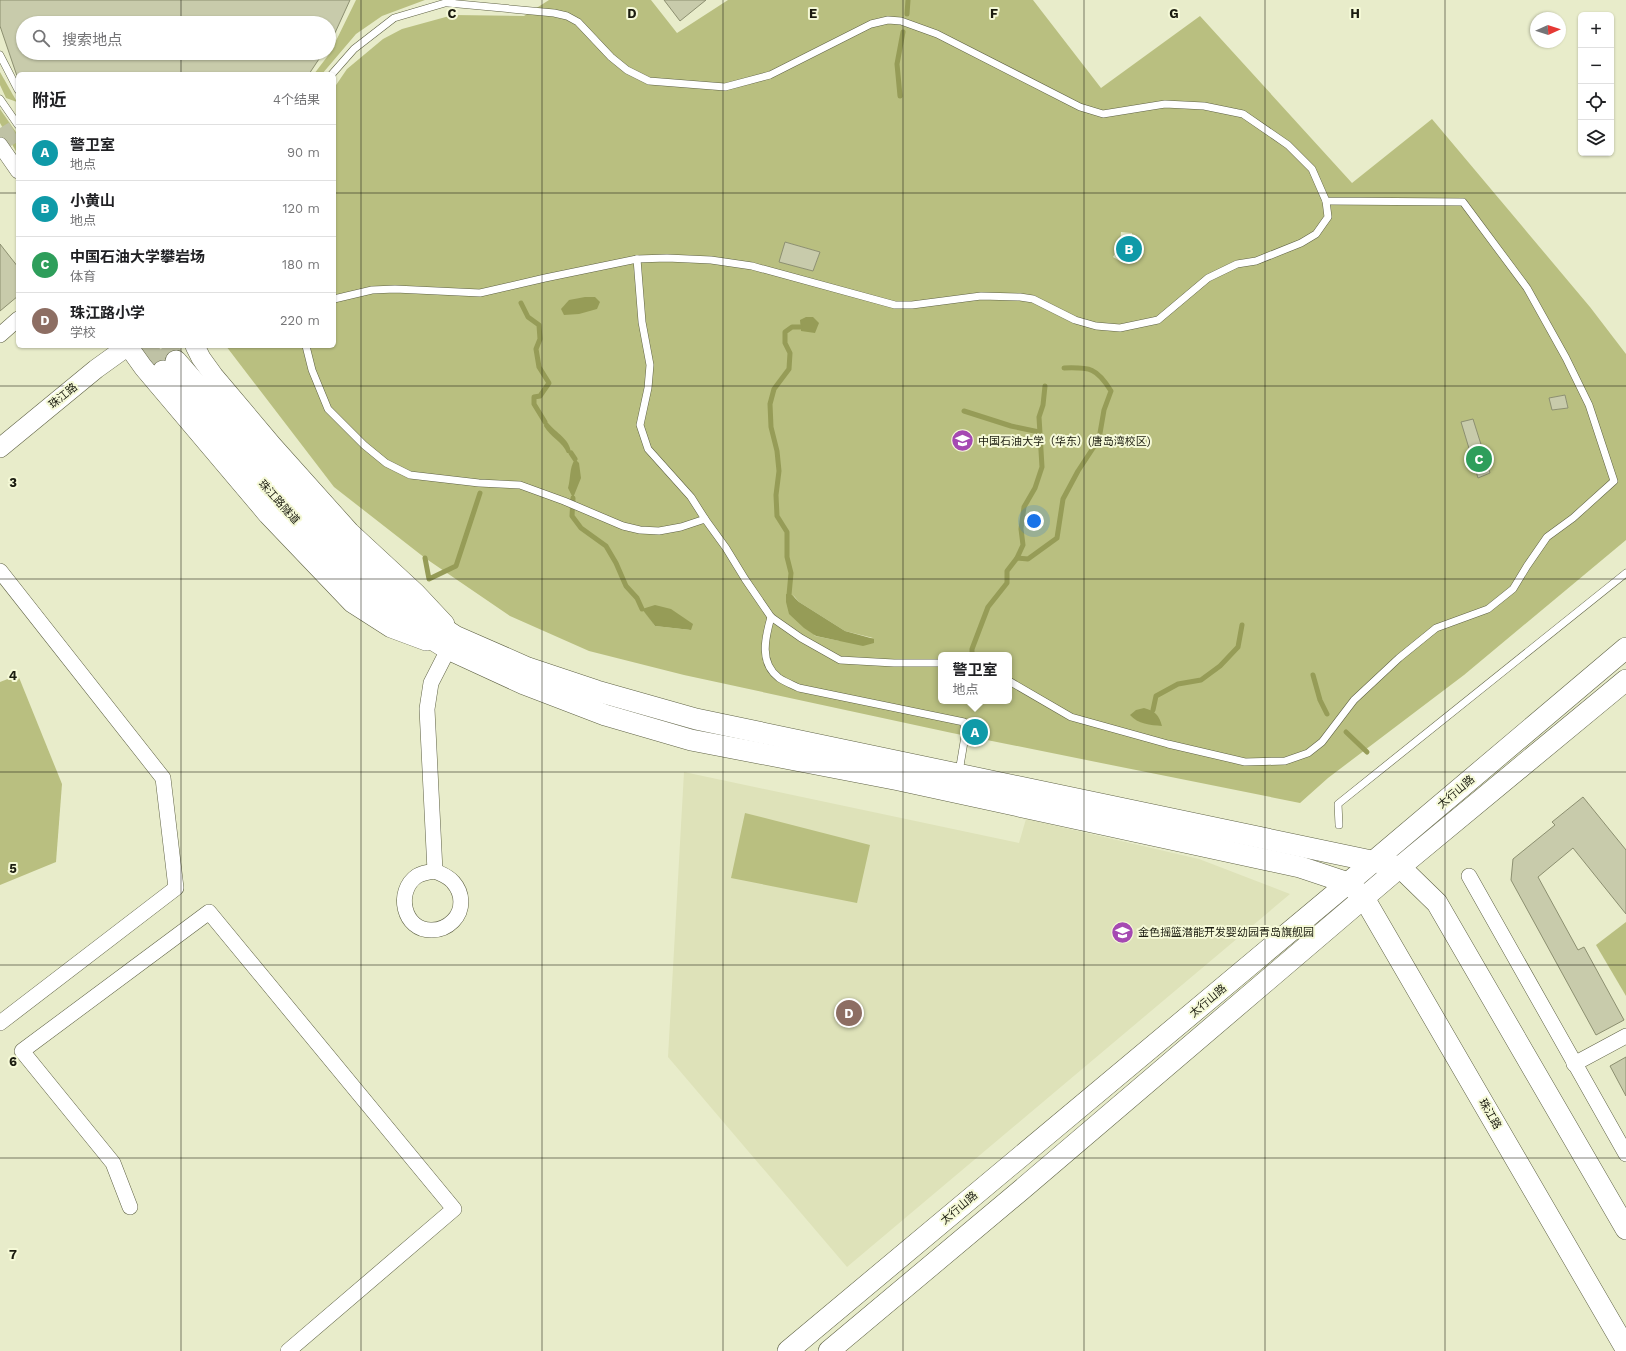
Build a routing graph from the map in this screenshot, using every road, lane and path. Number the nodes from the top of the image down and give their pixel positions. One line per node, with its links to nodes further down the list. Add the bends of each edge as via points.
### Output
1 (451, 2): 3 (lane, via 394,18 354,49); 9 (lane, via 567,16 578,22 627,70 649,81 725,87 770,75 871,24 888,20 901,22 937,34 1080,108 1103,114 1165,104 1204,106 1243,114 1288,145 1312,169)
2 (0, 55): 4 (lane)
3 (334, 72)
4 (16, 86)
5 (0, 99): 6 (lane)
6 (16, 121)
7 (0, 145): 8 (street)
8 (16, 168)
9 (1326, 201): 10 (lane, via 1328,217 1316,234 1301,243 1256,261 1238,264 1208,278 1158,320 1120,328 1096,326 1075,320 1033,299 1020,296 981,296 895,305 752,266 711,260); 28 (lane, via 1463,202 1527,288 1566,358 1589,404 1614,481 1573,518 1547,537 1513,589 1488,609 1436,628 1354,700 1322,742 1308,753 1285,761 1245,762 1071,717)
10 (637, 259): 11 (lane, via 480,293 394,288); 20 (lane, via 642,322 650,365 640,425 648,449 691,497)
11 (336, 299)
12 (16, 322): 13 (street)
13 (0, 335)
14 (125, 348): 19 (street, 珠江路)
15 (129, 348): 24 (street, via 268,515 352,603 391,628)
16 (196, 348): 24 (street, via 214,376 273,446 350,532 416,593)
17 (306, 348): 20 (lane, via 312,370 328,409 386,463 410,475 520,485 623,526 640,530 659,531)
18 (170, 366): 24 (main road, 珠江路隧道, via 410,616)
19 (0, 448)
20 (705, 519): 23 (lane)
21 (0, 571): 37 (street, via 163,778 176,888)
22 (1626, 573): 30 (lane, via 1338,804)
23 (771, 617): 26 (lane, via 840,660); 29 (lane, via 764,648 767,662 780,678 799,688 964,722 965,736)
24 (452, 642): 29 (main road, via 597,691 696,719); 33 (street, via 431,683 427,709); 35 (main road, via 524,684 605,715 692,740 899,780 1178,840 1300,868)
25 (1626, 648): 31 (main road, 太行山路)
26 (938, 663)
27 (1626, 680): 32 (main road, 太行山路)
28 (1012, 683)
29 (958, 774): 31 (main road)
30 (1339, 825)
31 (1374, 861): 32 (main road); 35 (main road, 太行山路)
32 (1400, 867): 36 (main road, 太行山路); 42 (main road, via 1437,903)
33 (434, 871)
34 (1469, 876): 39 (street)
35 (1348, 883): 36 (main road, 珠江路); 45 (main road, 太行山路)
36 (1364, 898): 43 (main road, 珠江路); 46 (main road, 太行山路)
37 (0, 1023)
38 (1626, 1036): 39 (street)
39 (1574, 1064): 40 (street)
40 (1626, 1154)
41 (130, 1207): 44 (street, via 113,1163 22,1051 209,912 454,1209)
42 (1626, 1229)
43 (1626, 1349)
44 (288, 1351)
45 (788, 1351)
46 (829, 1351)

